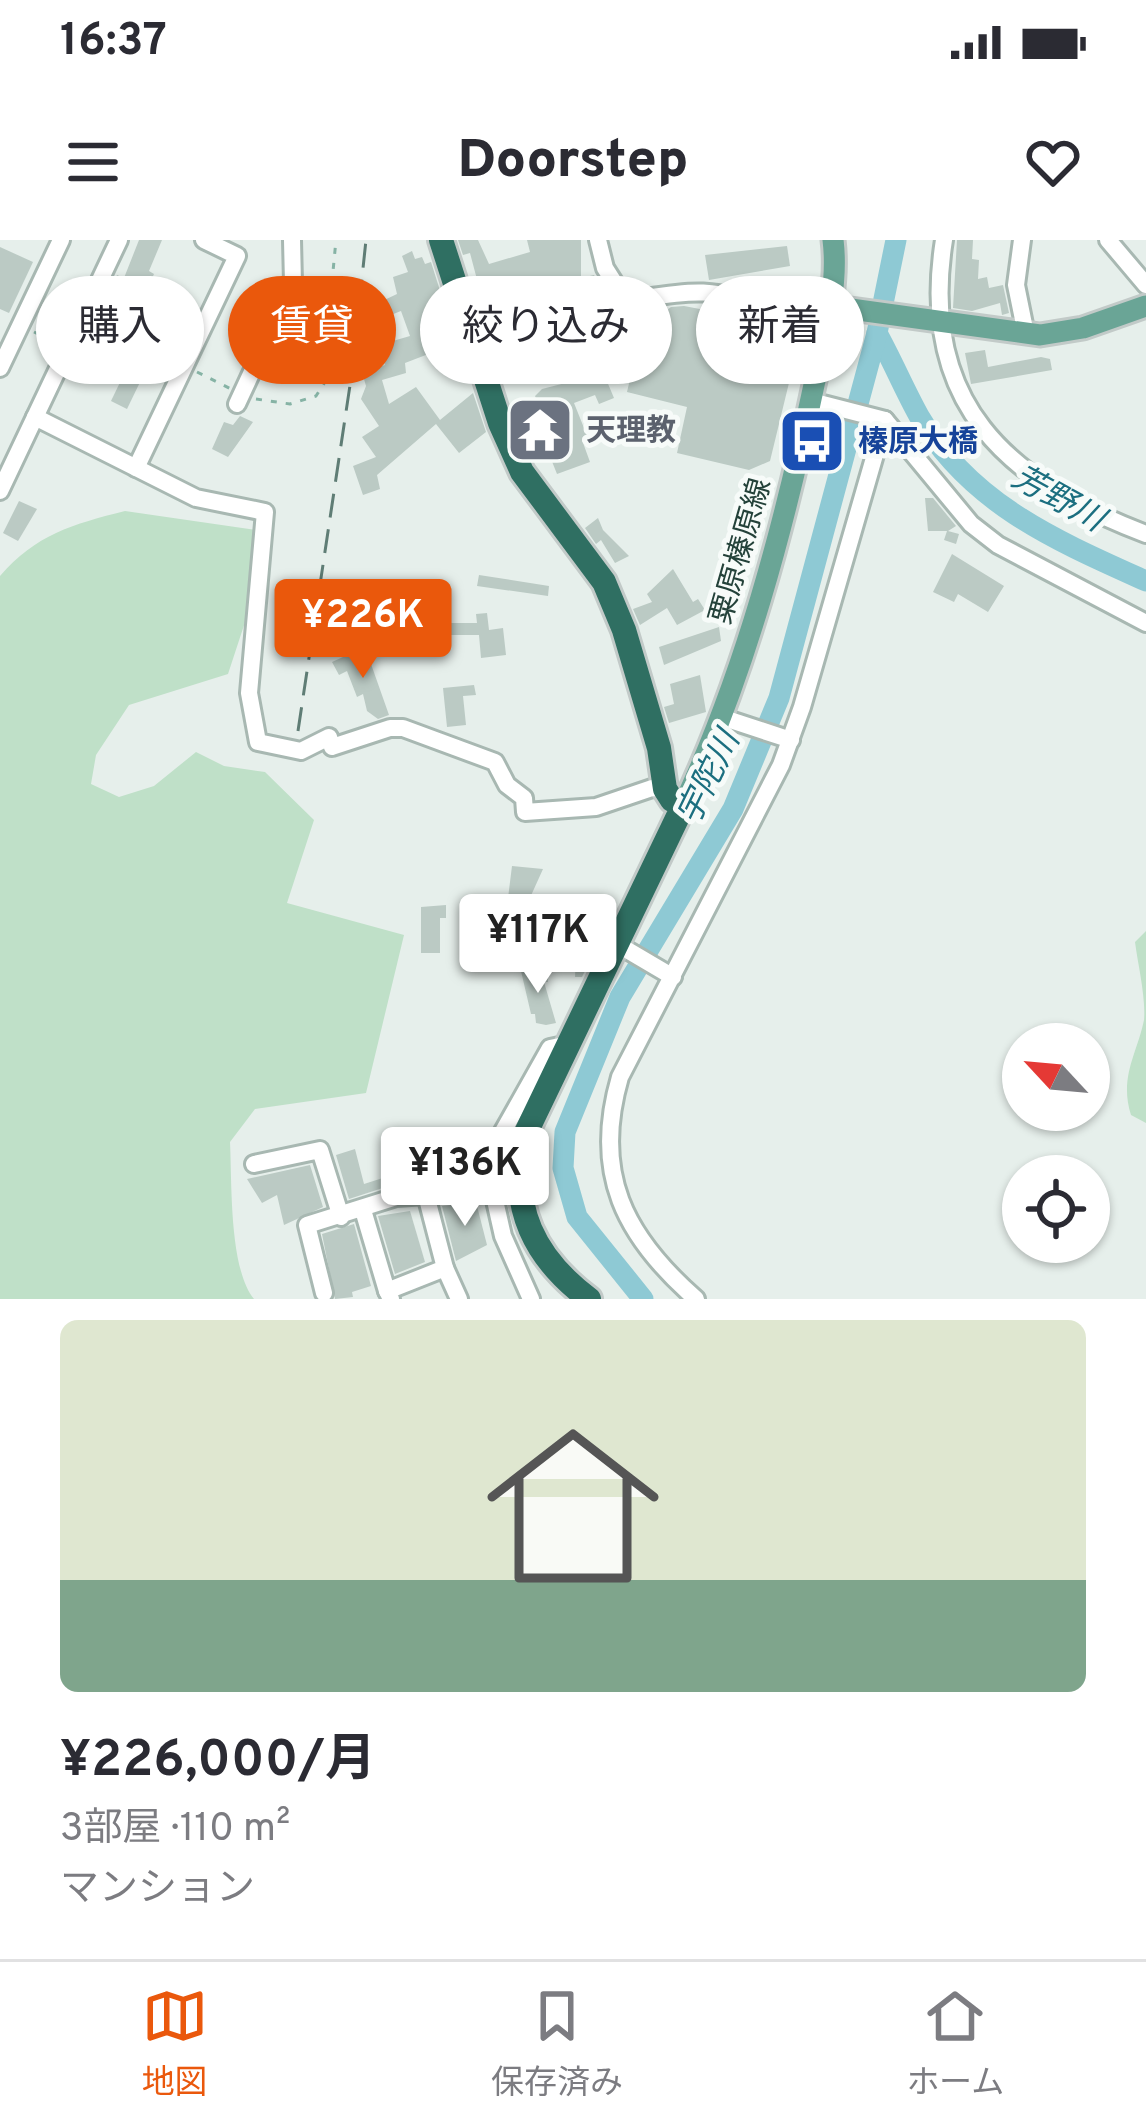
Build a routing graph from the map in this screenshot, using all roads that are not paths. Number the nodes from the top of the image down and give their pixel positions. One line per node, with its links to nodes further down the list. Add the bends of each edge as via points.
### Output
1 (62, 240): 18 (street)
2 (119, 240): 22 (street)
3 (204, 240): 24 (street, via 237,256)
4 (292, 240): 20 (street, via 293,283)
5 (440, 240): 30 (highway, via 522,472 604,583 624,630)
6 (598, 240): 13 (street, via 626,301)
7 (833, 240): 11 (main road, 粟原榛原線)
8 (944, 240): 16 (street)
9 (1022, 240): 17 (street, via 1016,285)
10 (1108, 240): 12 (street)
11 (835, 276)
12 (1146, 285)
13 (696, 294)
14 (1146, 306): 17 (main road, via 1065,332)
15 (864, 311): 16 (main road)
16 (935, 323): 17 (main road); 26 (street, via 949,365 1004,454 1061,498)
17 (1026, 334)
18 (0, 368)
19 (821, 384): 21 (main road, 粟原榛原線)
20 (239, 399)
21 (821, 404): 23 (street); 28 (main road, 粟原榛原線, via 760,591)
22 (35, 417): 24 (street); 25 (street)
23 (880, 417): 27 (street, via 970,524); 29 (street)
24 (136, 468): 30 (street, via 196,498 266,512 248,693 258,742 301,751 329,737 332,747 404,728 495,762 526,812 596,807 652,788)
25 (0, 491)
26 (1146, 534)
27 (1146, 623)
28 (730, 720): 29 (street); 30 (main road, 粟原榛原線)
29 (789, 740): 32 (street)
30 (674, 797): 31 (highway)
31 (620, 946): 32 (street); 33 (highway)
32 (672, 976): 45 (street, via 620,1077 609,1147 629,1224)
33 (568, 1044): 35 (street, via 550,1048 500,1135); 44 (highway, via 523,1139 518,1178 538,1250)
34 (254, 1164): 38 (street, via 320,1150)
35 (492, 1187): 36 (street); 43 (street, via 503,1237)
36 (426, 1195): 37 (street); 39 (street)
37 (363, 1210): 38 (street); 41 (street)
38 (340, 1216): 40 (street, via 307,1225)
39 (445, 1268): 41 (street); 42 (street)
40 (324, 1293)
41 (389, 1295)
42 (459, 1299)
43 (531, 1299)
44 (589, 1299)
45 (696, 1299)

